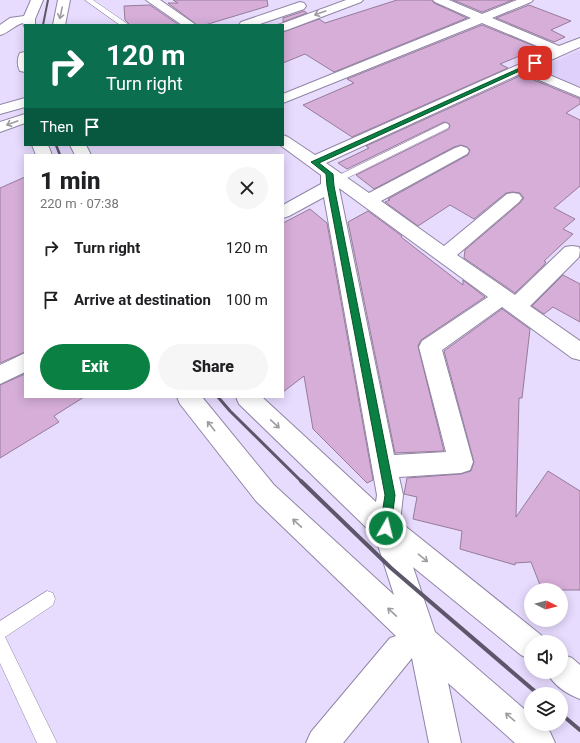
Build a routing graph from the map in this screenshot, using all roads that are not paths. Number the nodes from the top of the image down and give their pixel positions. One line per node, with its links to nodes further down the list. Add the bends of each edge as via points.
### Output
1 (37, 0): 10 (street)
2 (64, 0): 11 (street, one-way to 11)
3 (88, 0): 12 (lane)
4 (152, 0): 13 (street)
5 (357, 0): 15 (street, one-way to 15)
6 (439, 0): 9 (street)
7 (527, 0): 9 (street)
8 (311, 2): 14 (street)
9 (483, 18): 18 (street); 21 (street)
10 (29, 22): 16 (street, via 14,21)
11 (59, 24)
12 (124, 24)
13 (188, 24)
14 (248, 24)
15 (284, 27)
16 (0, 30)
17 (580, 42): 18 (street)
18 (560, 51): 19 (street)
19 (522, 68): 20 (street); 29 (street)
20 (580, 93)
21 (284, 99)
22 (24, 102): 23 (street)
23 (0, 110)
24 (24, 118): 26 (street, one-way to 26)
25 (445, 126): 30 (lane)
26 (0, 127)
27 (284, 141): 29 (street)
28 (461, 151): 32 (street)
29 (314, 162): 30 (street)
30 (333, 180): 32 (street); 33 (street); 42 (street)
31 (513, 198): 35 (street)
32 (368, 201): 35 (street)
33 (284, 211)
34 (572, 252): 36 (street)
35 (445, 255): 36 (street)
36 (509, 302): 37 (street); 42 (street, via 430,347 461,462)
37 (578, 349)
38 (24, 363): 39 (street)
39 (0, 375)
40 (189, 398): 48 (street, one-way to 40, via 265,492)
41 (248, 398): 43 (street, one-way to 43)
42 (384, 467): 43 (street, via 390,495)
43 (386, 528): 46 (street, one-way to 46); 48 (street)
44 (47, 599): 45 (lane)
45 (0, 631)
46 (524, 639)
47 (0, 644): 51 (lane)
48 (412, 645): 52 (street); 53 (street); 54 (street, one-way to 48)
49 (568, 675): 50 (street)
50 (580, 684)
51 (47, 743)
52 (322, 743)
53 (445, 743)
54 (539, 743)

